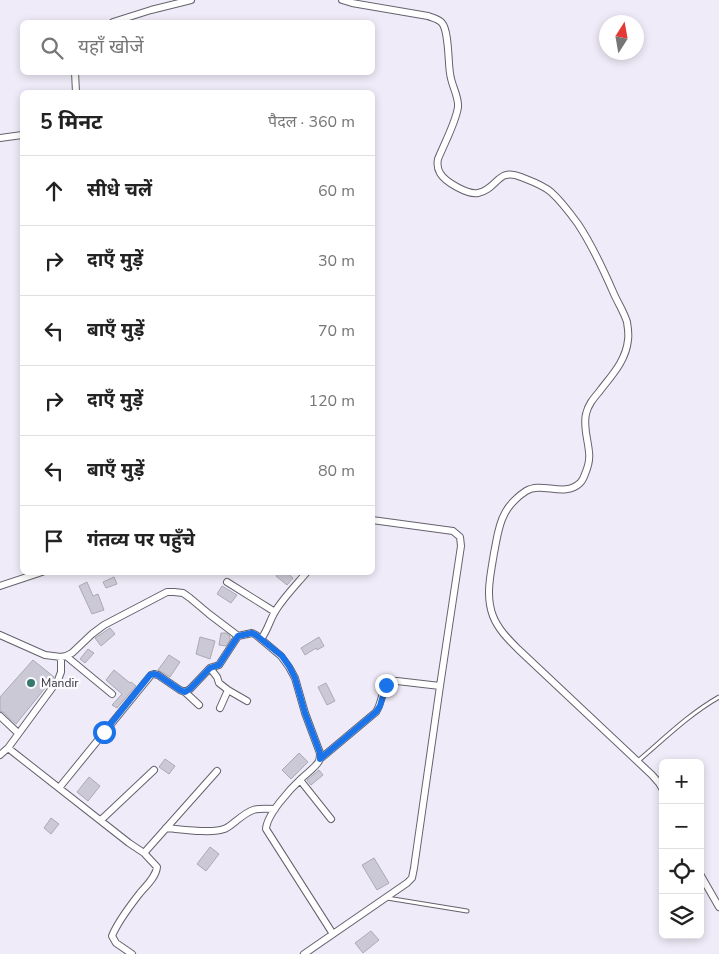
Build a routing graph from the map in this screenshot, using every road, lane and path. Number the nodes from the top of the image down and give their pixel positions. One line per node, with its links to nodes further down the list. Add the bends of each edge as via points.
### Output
1 (191, 0): 3 (street)
2 (342, 0): 32 (street, via 428,16 442,22 458,105 438,159 441,175 447,182 474,193 486,190 506,174 519,176 549,190 578,224 626,320 629,331 624,357 586,412 590,453 584,478 572,489 527,490 508,508 498,531 489,590 490,608 503,633)
3 (120, 20)
4 (75, 75): 5 (street)
5 (76, 90)
6 (20, 135): 7 (street)
7 (0, 138)
8 (375, 520): 19 (street, via 453,531 460,536)
9 (33, 575): 12 (street)
10 (304, 575): 13 (street)
11 (227, 582): 13 (street)
12 (0, 586)
13 (275, 612): 16 (street)
14 (0, 635): 17 (street, via 45,655)
15 (238, 636): 16 (street, via 252,633); 17 (street, via 183,593 167,592 104,626); 18 (street, via 219,665)
16 (261, 639): 31 (street, via 282,656 295,678)
17 (64, 657): 22 (street); 28 (street, via 58,680)
18 (210, 668): 20 (street, via 219,683); 21 (street)
19 (440, 686): 31 (street, via 390,682 376,712); 44 (street, via 412,878)
20 (228, 690): 24 (street); 26 (street)
21 (185, 692): 25 (street); 37 (street, via 158,675 150,675)
22 (112, 694)
23 (719, 697): 32 (lane)
24 (247, 701)
25 (199, 705)
26 (220, 708)
27 (0, 716): 28 (street)
28 (18, 734): 29 (street)
29 (8, 748): 30 (street); 37 (street)
30 (0, 755)
31 (320, 759): 35 (street)
32 (638, 762): 36 (street)
33 (154, 770): 40 (street)
34 (217, 771): 41 (street)
35 (300, 780): 38 (street); 39 (street)
36 (659, 783)
37 (59, 788): 40 (street)
38 (275, 809): 41 (street, via 253,809 222,830); 47 (street, via 266,829)
39 (331, 819)
40 (101, 820): 42 (street)
41 (166, 828): 42 (street)
42 (144, 853): 48 (street, via 157,867 156,870 112,936 116,943)
43 (704, 881): 45 (street)
44 (386, 898): 46 (lane); 47 (street)
45 (719, 907)
46 (467, 911)
47 (333, 934): 49 (street)
48 (132, 954)
49 (304, 954)

